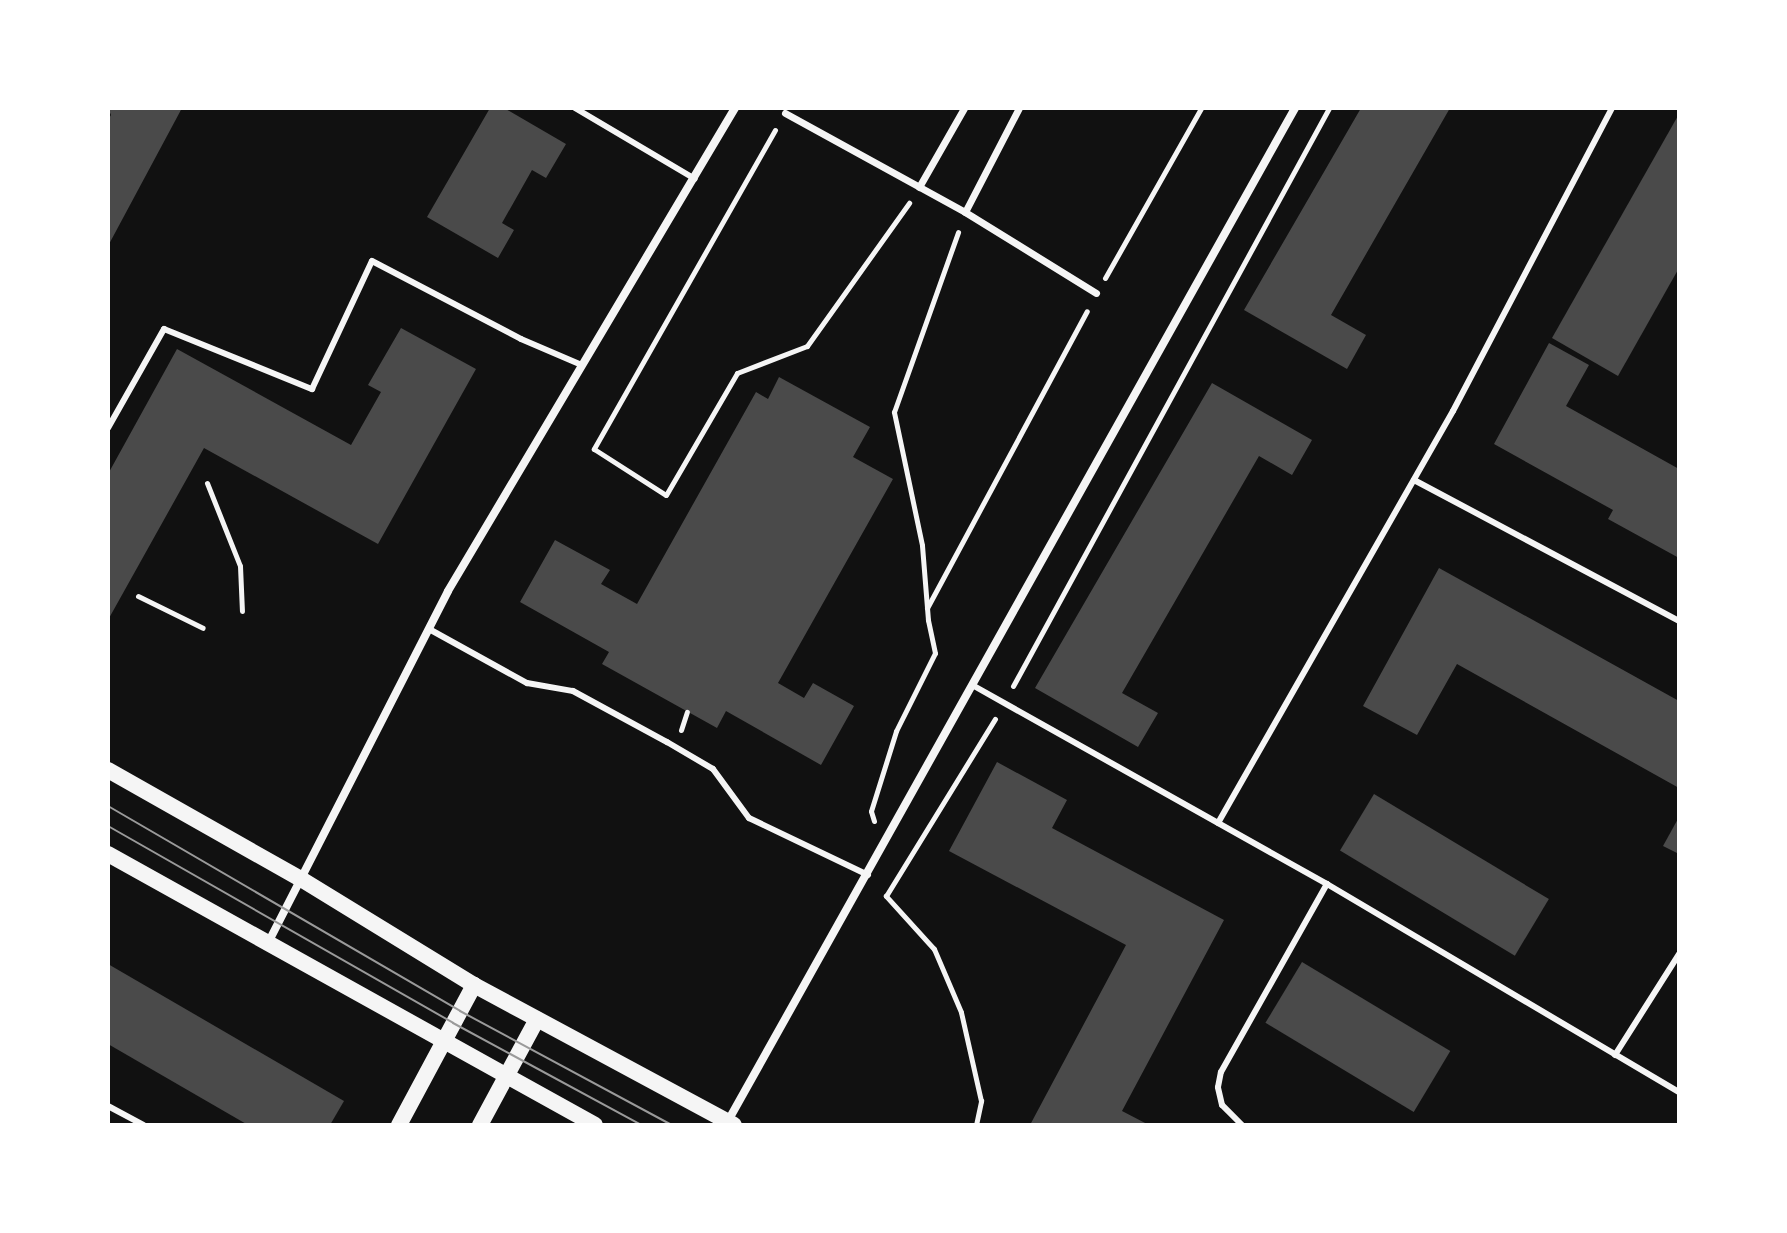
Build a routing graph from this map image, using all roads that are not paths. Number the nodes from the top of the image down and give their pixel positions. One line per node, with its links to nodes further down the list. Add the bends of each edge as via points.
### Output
1 (575, 108): 8 (lane)
2 (735, 108): 8 (street)
3 (964, 108): 9 (street)
4 (1019, 108): 10 (street)
5 (1295, 108): 17 (street)
6 (1612, 108): 14 (lane)
7 (785, 113): 9 (street)
8 (695, 179): 12 (street)
9 (919, 187): 10 (street)
10 (965, 212): 11 (street)
11 (1096, 293)
12 (582, 365): 13 (lane, via 372,261 312,389 164,329); 16 (street)
13 (108, 428)
14 (1414, 480): 15 (lane); 19 (lane)
15 (1679, 621)
16 (429, 629): 21 (lane, via 527,683 573,691 667,742 713,769 749,818); 22 (street)
17 (974, 686): 19 (lane); 21 (street)
18 (108, 770): 22 (main road)
19 (1218, 823): 23 (lane)
20 (108, 854): 24 (main road)
21 (868, 875): 33 (street)
22 (301, 879): 24 (street); 26 (main road)
23 (1327, 884): 29 (lane); 38 (lane, via 1221,1072 1222,1105)
24 (268, 943): 28 (main road)
25 (1679, 954): 29 (lane)
26 (474, 985): 27 (main road); 28 (main road)
27 (537, 1019): 30 (main road); 33 (main road)
28 (443, 1042): 30 (main road); 35 (main road)
29 (1615, 1055): 31 (lane)
30 (506, 1077): 36 (main road); 37 (main road)
31 (1679, 1092)
32 (108, 1106): 34 (lane)
33 (729, 1124)
34 (143, 1125)
35 (399, 1125)
36 (480, 1125)
37 (595, 1125)
38 (1242, 1125)

